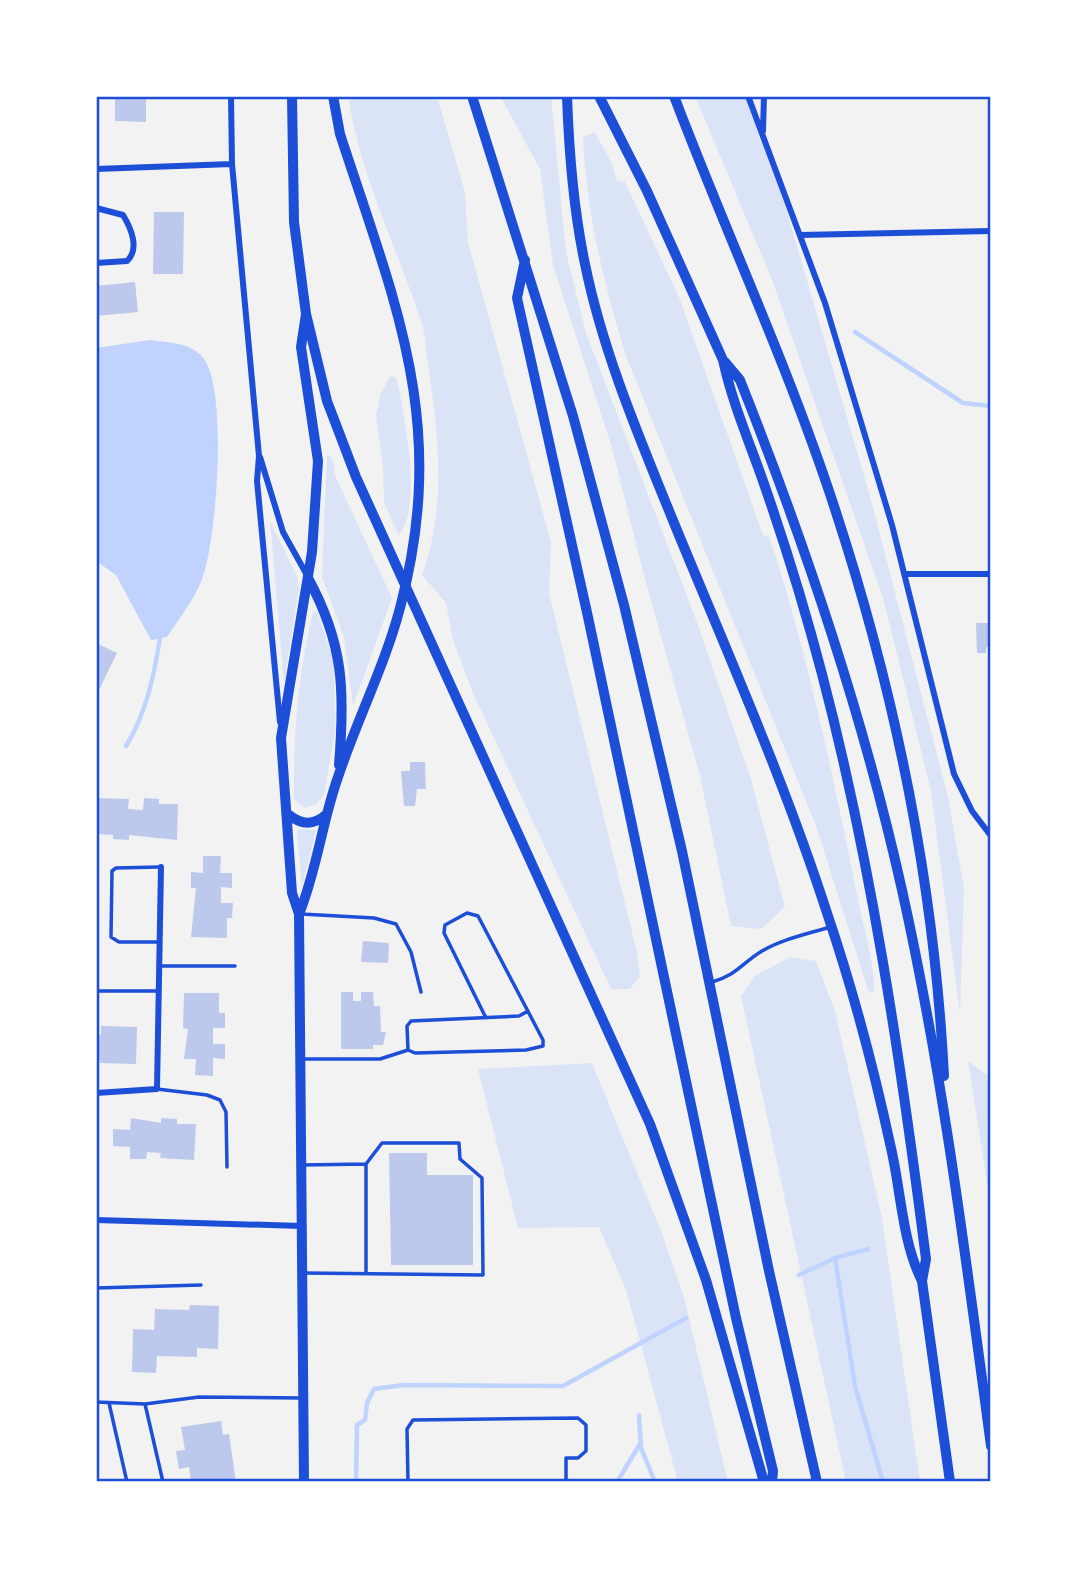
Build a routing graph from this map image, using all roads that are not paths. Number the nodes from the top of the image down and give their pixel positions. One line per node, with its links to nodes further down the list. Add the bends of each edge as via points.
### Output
1 (230, 96): 11 (street)
2 (292, 96): 18 (highway, via 294,222)
3 (333, 96): 25 (highway, via 340,134 410,359 420,432 419,509 399,611)
4 (472, 96): 16 (highway)
5 (567, 96): 31 (highway, via 576,214 605,341)
6 (599, 96): 19 (highway)
7 (674, 96): 45 (highway, via 802,417 852,562 890,703 924,875 940,1009)
8 (748, 96): 10 (street)
9 (764, 96): 10 (street)
10 (763, 137): 15 (street)
11 (232, 164): 12 (street); 20 (street)
12 (96, 169)
13 (96, 208): 17 (street, via 122,215 133,236 133,248 128,261)
14 (991, 231): 15 (street)
15 (800, 235): 21 (street, via 828,314)
16 (525, 259): 35 (highway, via 624,605); 67 (highway, via 517,298)
17 (96, 263)
18 (306, 314): 23 (highway, via 301,347 318,461); 66 (highway, via 327,401 356,477 659,1148 706,1280)
19 (723, 360): 45 (highway, via 740,380 769,454 846,675 902,890); 53 (highway, via 793,571 846,773 908,1123 926,1259)
20 (259, 456): 23 (street, via 284,532); 24 (street, via 257,481)
21 (904, 574): 22 (street); 28 (street, via 954,774 972,811)
22 (991, 574)
23 (308, 578): 24 (highway); 25 (highway, via 336,639 343,701)
24 (281, 738): 27 (highway)
25 (338, 778): 26 (highway)
26 (327, 814): 27 (highway, via 306,824); 30 (highway)
27 (289, 815): 30 (highway, via 292,893)
28 (991, 836)
29 (161, 867): 32 (street); 32 (lane, via 116,867 112,871 112,939)
30 (299, 914): 38 (lane, via 374,918 396,924 414,961); 42 (highway)
31 (832, 926): 35 (lane, via 781,942 762,951 736,974); 53 (highway, via 882,1107 912,1262)
32 (160, 942): 33 (street)
33 (160, 966): 34 (lane); 36 (street)
34 (235, 966)
35 (710, 982): 68 (highway)
36 (159, 990): 37 (lane); 43 (street)
37 (96, 991)
38 (421, 992)
39 (528, 1011): 40 (lane); 40 (lane, via 478,916 467,913 447,923 443,933); 41 (lane, via 544,1040 540,1048 415,1054)
40 (486, 1018): 41 (lane, via 411,1021)
41 (408, 1050): 42 (lane, via 380,1059)
42 (300, 1059): 47 (highway)
43 (157, 1089): 44 (street); 48 (lane, via 220,1100 226,1112)
44 (96, 1093)
45 (946, 1117): 60 (highway)
46 (366, 1164): 47 (lane); 51 (lane); 51 (lane, via 382,1143 459,1143 460,1159 482,1178 484,1275)
47 (301, 1165): 50 (highway)
48 (227, 1167)
49 (96, 1220): 50 (street)
50 (302, 1226): 52 (highway)
51 (366, 1272): 52 (lane)
52 (302, 1273): 56 (highway)
53 (922, 1281): 69 (highway)
54 (201, 1285): 55 (lane)
55 (96, 1287)
56 (303, 1398): 59 (lane, via 198,1397); 63 (highway)
57 (96, 1402): 58 (lane)
58 (108, 1403): 59 (lane); 61 (lane)
59 (145, 1404): 62 (lane)
60 (991, 1446)
61 (127, 1482)
62 (163, 1482)
63 (304, 1482)
64 (408, 1482): 65 (lane, via 407,1429 413,1420 578,1418 586,1425 586,1451 578,1458 566,1458)
65 (566, 1482)
66 (764, 1482)
67 (772, 1482)
68 (817, 1482)
69 (950, 1482)

